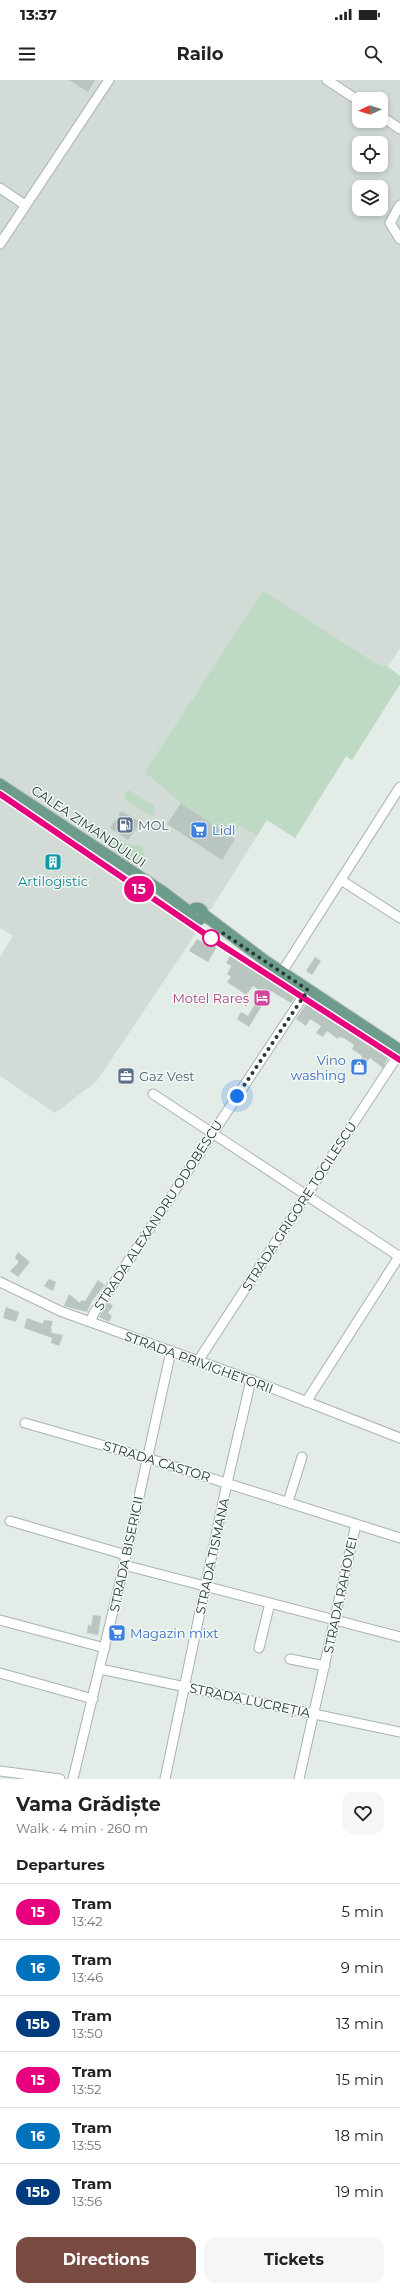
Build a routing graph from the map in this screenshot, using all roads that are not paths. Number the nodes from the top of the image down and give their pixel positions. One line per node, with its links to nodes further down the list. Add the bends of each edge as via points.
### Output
1 (109, 80): 7 (street)
2 (327, 80): 3 (street)
3 (352, 96)
4 (388, 121): 5 (street)
5 (400, 129)
6 (0, 188): 7 (street)
7 (25, 204): 10 (street)
8 (400, 205): 9 (street, via 390,223)
9 (400, 239)
10 (0, 244)
11 (0, 784): 15 (main road, CALEA ZIMANDULUI)
12 (399, 790): 13 (street)
13 (341, 880): 14 (street); 15 (street)
14 (400, 918)
15 (282, 972): 16 (main road, CALEA ZIMANDULUI)
16 (308, 990): 17 (main road, CALEA ZIMANDULUI); 19 (street, STRADA ALEXANDRU ODOBESCU)
17 (400, 1051): 20 (street, STRADA GRIGORE TOCILESCU)
18 (153, 1094): 19 (street)
19 (212, 1132): 20 (street); 23 (street, STRADA ALEXANDRU ODOBESCU)
20 (307, 1194): 21 (street); 25 (street, STRADA GRIGORE TOCILESCU)
21 (400, 1256): 27 (street)
22 (0, 1282): 23 (street, STRADA PRIVIGHETORII, via 60,1312)
23 (90, 1322): 24 (street, STRADA PRIVIGHETORII)
24 (171, 1351): 25 (street, STRADA PRIVIGHETORII); 31 (street, STRADA BISERICII)
25 (198, 1361): 26 (street, STRADA PRIVIGHETORII)
26 (251, 1380): 27 (street, STRADA PRIVIGHETORII); 32 (street, STRADA TISMANA)
27 (306, 1402): 29 (street, STRADA PRIVIGHETORII)
28 (25, 1423): 31 (street, STRADA CASTOR)
29 (400, 1438)
30 (302, 1457): 33 (street)
31 (147, 1458): 32 (street, STRADA CASTOR); 37 (street, STRADA BISERICII)
32 (227, 1483): 33 (street, STRADA CASTOR); 39 (street, STRADA TISMANA)
33 (288, 1502): 35 (street, STRADA CASTOR)
34 (10, 1521): 37 (street)
35 (356, 1524): 36 (street, STRADA CASTOR); 42 (street, STRADA RAHOVEI)
36 (400, 1538)
37 (126, 1555): 38 (street, STRADA BISERICII)
38 (124, 1565): 39 (street); 44 (street, STRADA BISERICII)
39 (205, 1586): 40 (street); 50 (street, STRADA TISMANA)
40 (270, 1603): 42 (street); 45 (street)
41 (0, 1620): 44 (street)
42 (335, 1620): 43 (street); 47 (street, STRADA RAHOVEI)
43 (400, 1637)
44 (105, 1648): 48 (street, STRADA BISERICII)
45 (259, 1648)
46 (290, 1659): 47 (street, STRADA RAHOVEI)
47 (325, 1666): 52 (street, STRADA RAHOVEI)
48 (100, 1669): 50 (street, STRADA LUCREȚIA); 51 (street, STRADA BISERICII)
49 (0, 1673): 51 (street)
50 (184, 1686): 52 (street, STRADA LUCREȚIA); 58 (street, STRADA TISMANA)
51 (94, 1699): 57 (street, STRADA BISERICII)
52 (314, 1714): 53 (street, STRADA LUCREȚIA); 59 (street, STRADA RAHOVEI)
53 (400, 1732)
54 (0, 1771): 55 (street)
55 (21, 1776): 56 (street)
56 (60, 1779)
57 (73, 1779)
58 (165, 1779)
59 (299, 1779)

